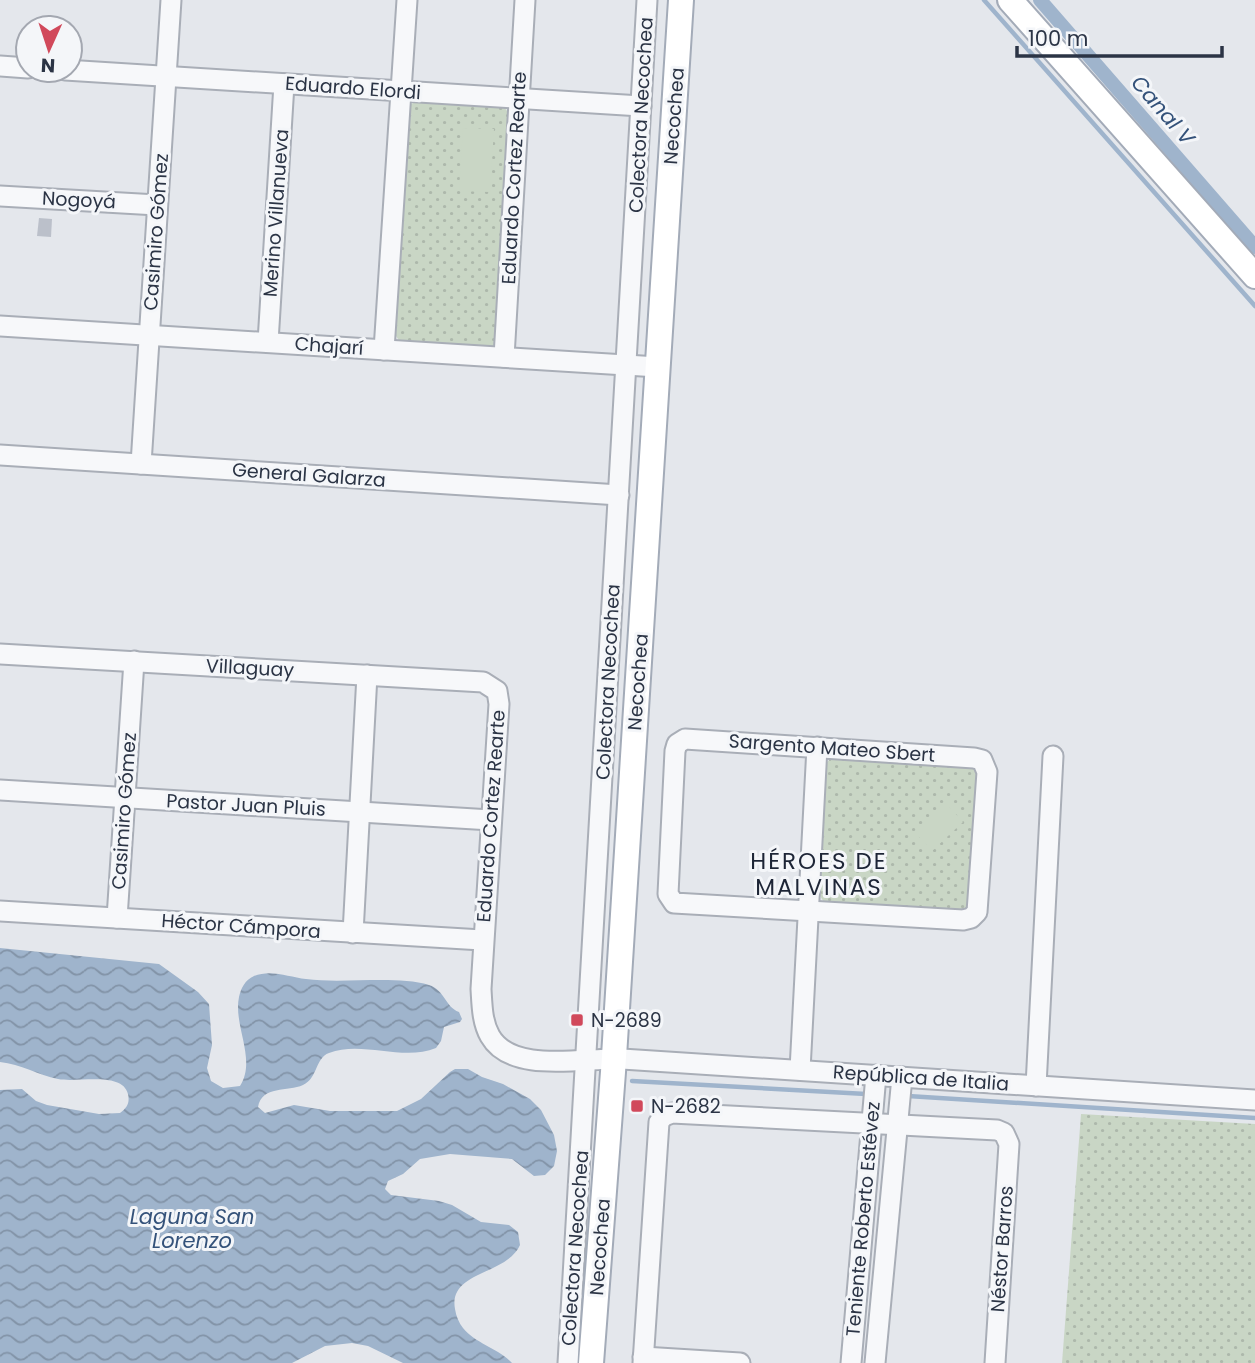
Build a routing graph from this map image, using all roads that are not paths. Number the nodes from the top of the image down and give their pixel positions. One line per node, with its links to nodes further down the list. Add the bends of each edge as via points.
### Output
1 (171, 0): 9 (street, Casimiro Gómez)
2 (407, 0): 11 (street)
3 (525, 0): 12 (street, Eduardo Cortez Rearte)
4 (647, 0): 13 (street, Colectora Necochea)
5 (681, 0): 23 (main road, Necochea)
6 (697, 0): 43 (main road, Necochea)
7 (1010, 0): 16 (main road)
8 (84, 71): 9 (street, Eduardo Elordi)
9 (166, 76): 10 (street, Eduardo Elordi); 15 (street, Casimiro Gómez)
10 (284, 83): 11 (street, Eduardo Elordi); 19 (street, Merino Villanueva)
11 (401, 91): 12 (street, Eduardo Elordi); 20 (street)
12 (519, 98): 13 (street, Eduardo Elordi); 21 (street, Eduardo Cortez Rearte)
13 (641, 106): 22 (street, Colectora Necochea)
14 (0, 195): 15 (street, Nogoyá)
15 (157, 205): 18 (street, Casimiro Gómez)
16 (1255, 276)
17 (0, 326): 18 (street, Chajarí)
18 (149, 335): 19 (street, Chajarí); 25 (street, Casimiro Gómez)
19 (268, 342): 20 (street, Chajarí)
20 (384, 350): 21 (street, Chajarí)
21 (504, 357): 22 (street, Chajarí)
22 (626, 364): 23 (street, Chajarí); 26 (street, Colectora Necochea)
23 (658, 367): 43 (main road, Necochea)
24 (0, 455): 25 (street, General Galarza)
25 (141, 464): 26 (street, General Galarza)
26 (619, 495): 42 (street, Colectora Necochea)
27 (0, 654): 28 (street, Villaguay)
28 (134, 662): 29 (street, Villaguay); 34 (street, Casimiro Gómez)
29 (367, 675): 30 (street, Villaguay, via 483,682); 35 (street)
30 (497, 691): 36 (street, Eduardo Cortez Rearte)
31 (817, 747): 38 (street); 38 (street, Sargento Mateo Sbert, via 689,738 679,742 675,751 671,901); 38 (street, Sargento Mateo Sbert, via 974,758 985,763 987,772 975,916)
32 (1053, 756): 47 (street)
33 (0, 790): 34 (street, Pastor Juan Pluis)
34 (125, 798): 35 (street, Pastor Juan Pluis); 39 (street, Casimiro Gómez)
35 (359, 812): 36 (street, Pastor Juan Pluis); 40 (street)
36 (491, 820): 41 (street, Eduardo Cortez Rearte)
37 (0, 911): 39 (street, Héctor Cámpora)
38 (808, 912): 44 (street)
39 (117, 918): 40 (street, Héctor Cámpora)
40 (353, 933): 41 (street, Héctor Cámpora)
41 (482, 940): 42 (street, Eduardo Cortez Rearte, via 483,1017 495,1044 520,1059)
42 (586, 1059): 43 (street, República de Italia); 52 (street, Colectora Necochea)
43 (622, 1059): 44 (street, República de Italia); 53 (main road, Necochea); 54 (main road, Necochea)
44 (800, 1070): 45 (street, República de Italia)
45 (876, 1075): 46 (street, República de Italia); 49 (street, Teniente Roberto Estévez)
46 (902, 1077): 47 (street, República de Italia); 50 (street, Teniente Roberto Estévez)
47 (1036, 1086): 48 (street, República de Italia)
48 (1255, 1100)
49 (873, 1123): 50 (street); 51 (street, via 664,1116 659,1126); 56 (street, Teniente Roberto Estévez)
50 (898, 1125): 57 (street, Teniente Roberto Estévez); 58 (street, Néstor Barros, via 996,1130 1007,1136)
51 (643, 1360): 55 (street)
52 (568, 1363)
53 (591, 1363)
54 (608, 1363)
55 (740, 1363)
56 (850, 1363)
57 (875, 1363)
58 (995, 1363)

